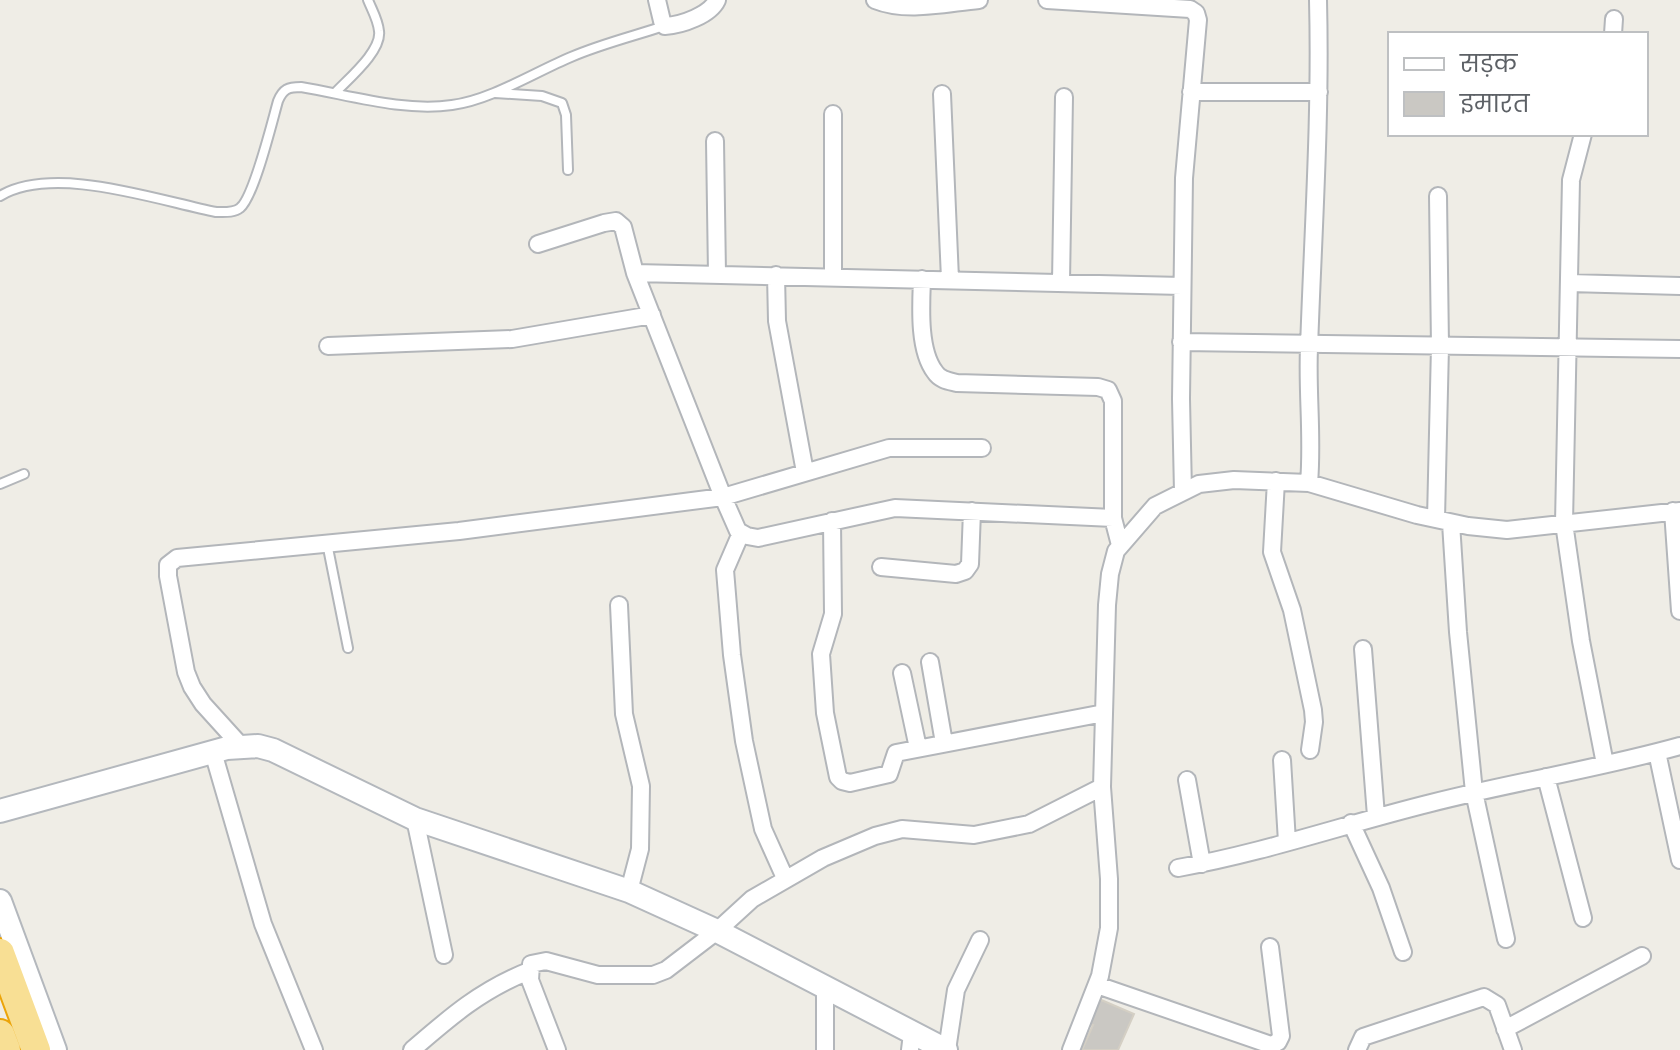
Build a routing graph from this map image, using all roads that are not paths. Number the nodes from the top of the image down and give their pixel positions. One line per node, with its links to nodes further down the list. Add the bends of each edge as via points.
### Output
1 (368, 0): 12 (lane, via 379,40)
2 (657, 0): 9 (street)
3 (717, 0): 9 (street, via 712,9)
4 (875, 0): 5 (street, via 913,6)
5 (979, 0)
6 (1047, 0): 8 (street)
7 (1318, 0): 11 (street)
8 (1144, 3): 10 (street, via 1196,13)
9 (665, 26): 13 (lane, via 574,55)
10 (1191, 92): 11 (street); 31 (street)
11 (1319, 92): 35 (street)
12 (335, 93): 13 (lane, via 434,106); 20 (lane, via 301,87 282,93 251,192 240,209 231,212 78,183 30,184)
13 (490, 93): 19 (lane, via 542,96 562,103)
14 (942, 94): 28 (street)
15 (1064, 97): 29 (street)
16 (833, 114): 26 (street)
17 (1580, 140): 30 (street, via 1571,180)
18 (715, 141): 24 (street)
19 (568, 170)
20 (0, 196)
21 (1438, 196): 37 (street)
22 (538, 244): 23 (street, via 616,221 623,227)
23 (635, 273): 24 (street); 33 (street)
24 (717, 274): 25 (street)
25 (776, 275): 26 (street); 41 (street, via 777,321)
26 (833, 276): 27 (street)
27 (922, 279): 28 (street); 50 (street, via 923,338 934,371 943,380 1108,390 1113,401)
28 (950, 279): 29 (street)
29 (1061, 282): 31 (street)
30 (1569, 283): 32 (street); 38 (street)
31 (1182, 286): 34 (street)
32 (1680, 286)
33 (652, 315): 36 (street, via 512,339); 47 (street)
34 (1181, 342): 35 (street); 46 (street)
35 (1309, 344): 37 (street); 44 (street)
36 (328, 346)
37 (1440, 346): 38 (street); 52 (street)
38 (1568, 348): 39 (street); 53 (street)
39 (1680, 349)
40 (982, 448): 41 (street, via 889,448)
41 (805, 472): 47 (street)
42 (24, 474): 45 (lane)
43 (1276, 481): 44 (street); 46 (street, via 1199,484); 69 (street, via 1272,552 1292,610 1313,710)
44 (1309, 483): 52 (street)
45 (0, 484)
46 (1183, 492): 56 (street, via 1155,506)
47 (723, 497): 54 (street); 55 (street)
48 (972, 511): 50 (street); 51 (street, via 895,508); 57 (street, via 970,564 965,571)
49 (1676, 511): 53 (street); 59 (street)
50 (1113, 518): 56 (street)
51 (832, 521): 54 (street, via 758,538); 68 (street, via 833,614 821,654 825,713 838,777 850,783 889,774 896,753)
52 (1443, 521): 53 (street, via 1507,530); 77 (street)
53 (1564, 523): 73 (street)
54 (741, 533): 86 (street, via 725,570 732,655 763,829)
55 (327, 543): 60 (lane); 67 (street, via 190,555 168,565 192,687)
56 (1120, 545): 64 (street, via 1107,605)
57 (881, 567)
58 (619, 605): 87 (street, via 624,714 641,786 640,849)
59 (1680, 611)
60 (348, 648)
61 (1363, 649): 79 (street)
62 (930, 662): 65 (street)
63 (902, 673): 68 (street)
64 (1104, 713): 65 (street); 76 (street)
65 (944, 743): 68 (street)
66 (1680, 746): 71 (street)
67 (242, 747): 70 (street); 80 (street, via 289,756)
68 (918, 748)
69 (1310, 750)
70 (213, 752): 78 (street); 107 (street, via 263,924)
71 (1657, 752): 73 (street); 83 (street)
72 (1282, 760): 82 (street)
73 (1605, 764): 74 (street)
74 (1546, 777): 77 (street); 89 (street)
75 (1187, 780): 84 (street)
76 (1102, 787): 86 (street, via 1029,824 974,835 889,831); 99 (street, via 1109,928)
77 (1474, 792): 79 (street); 91 (street)
78 (0, 811)
79 (1376, 816): 81 (street)
80 (415, 819): 87 (street); 96 (street)
81 (1351, 823): 82 (street); 94 (street)
82 (1287, 842): 84 (street)
83 (1680, 860)
84 (1202, 864): 85 (street)
85 (1178, 868)
86 (785, 878): 90 (street)
87 (629, 891): 90 (street)
88 (0, 901): 106 (street)
89 (1583, 918)
90 (717, 931): 98 (street, via 653,975 598,975 546,961 531,964); 100 (street)
91 (1506, 939)
92 (980, 940): 111 (street, via 956,990)
93 (1270, 947): 99 (street, via 1281,1036 1271,1045)
94 (1403, 952)
95 (0, 953): 105 (highway)
96 (444, 955)
97 (1642, 956): 101 (street)
98 (529, 971): 108 (street, via 485,991); 109 (street)
99 (1097, 985): 112 (street)
100 (825, 988): 103 (street); 110 (street)
101 (1505, 1029): 113 (street, via 1497,1005 1484,997 1363,1037); 114 (street)
102 (0, 1034): 104 (highway)
103 (911, 1042): 111 (street)
104 (6, 1050)
105 (36, 1050)
106 (55, 1050)
107 (314, 1050)
108 (412, 1050)
109 (557, 1050)
110 (825, 1050)
111 (946, 1050)
112 (1071, 1050)
113 (1357, 1050)
114 (1513, 1050)

